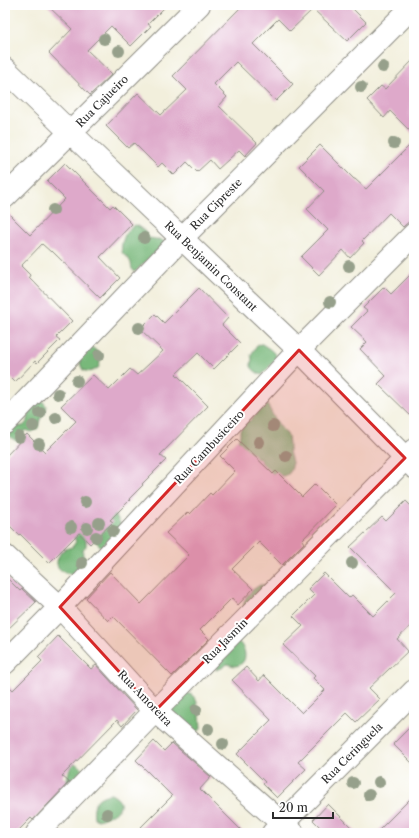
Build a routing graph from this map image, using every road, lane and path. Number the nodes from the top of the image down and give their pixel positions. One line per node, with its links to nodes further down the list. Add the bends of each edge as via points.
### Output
1 (199, 5): 4 (street, Rua Cajueiro)
2 (414, 5): 7 (street, Rua Cipreste)
3 (5, 69): 4 (street, Rua Benjamin Constant)
4 (70, 132): 5 (street, Rua Cajueiro); 7 (street, Rua Benjamin Constant)
5 (5, 197)
6 (414, 234): 8 (street, Rua Cambusiceiro)
7 (182, 238): 8 (street, Rua Benjamin Constant); 9 (street, Rua Cipreste)
8 (299, 350): 10 (street, Rua Benjamin Constant); 12 (street, Rua Cambusiceiro)
9 (5, 423)
10 (411, 458): 15 (street, Rua Jasmin)
11 (5, 556): 12 (street, Rua Amoreira)
12 (60, 608): 13 (street, Rua Cambusiceiro); 15 (street, Rua Amoreira)
13 (5, 663)
14 (414, 691): 16 (street, Rua Ceringuela)
15 (155, 711): 16 (street, Rua Amoreira); 17 (street, Rua Jasmin)
16 (283, 830)
17 (37, 833)

